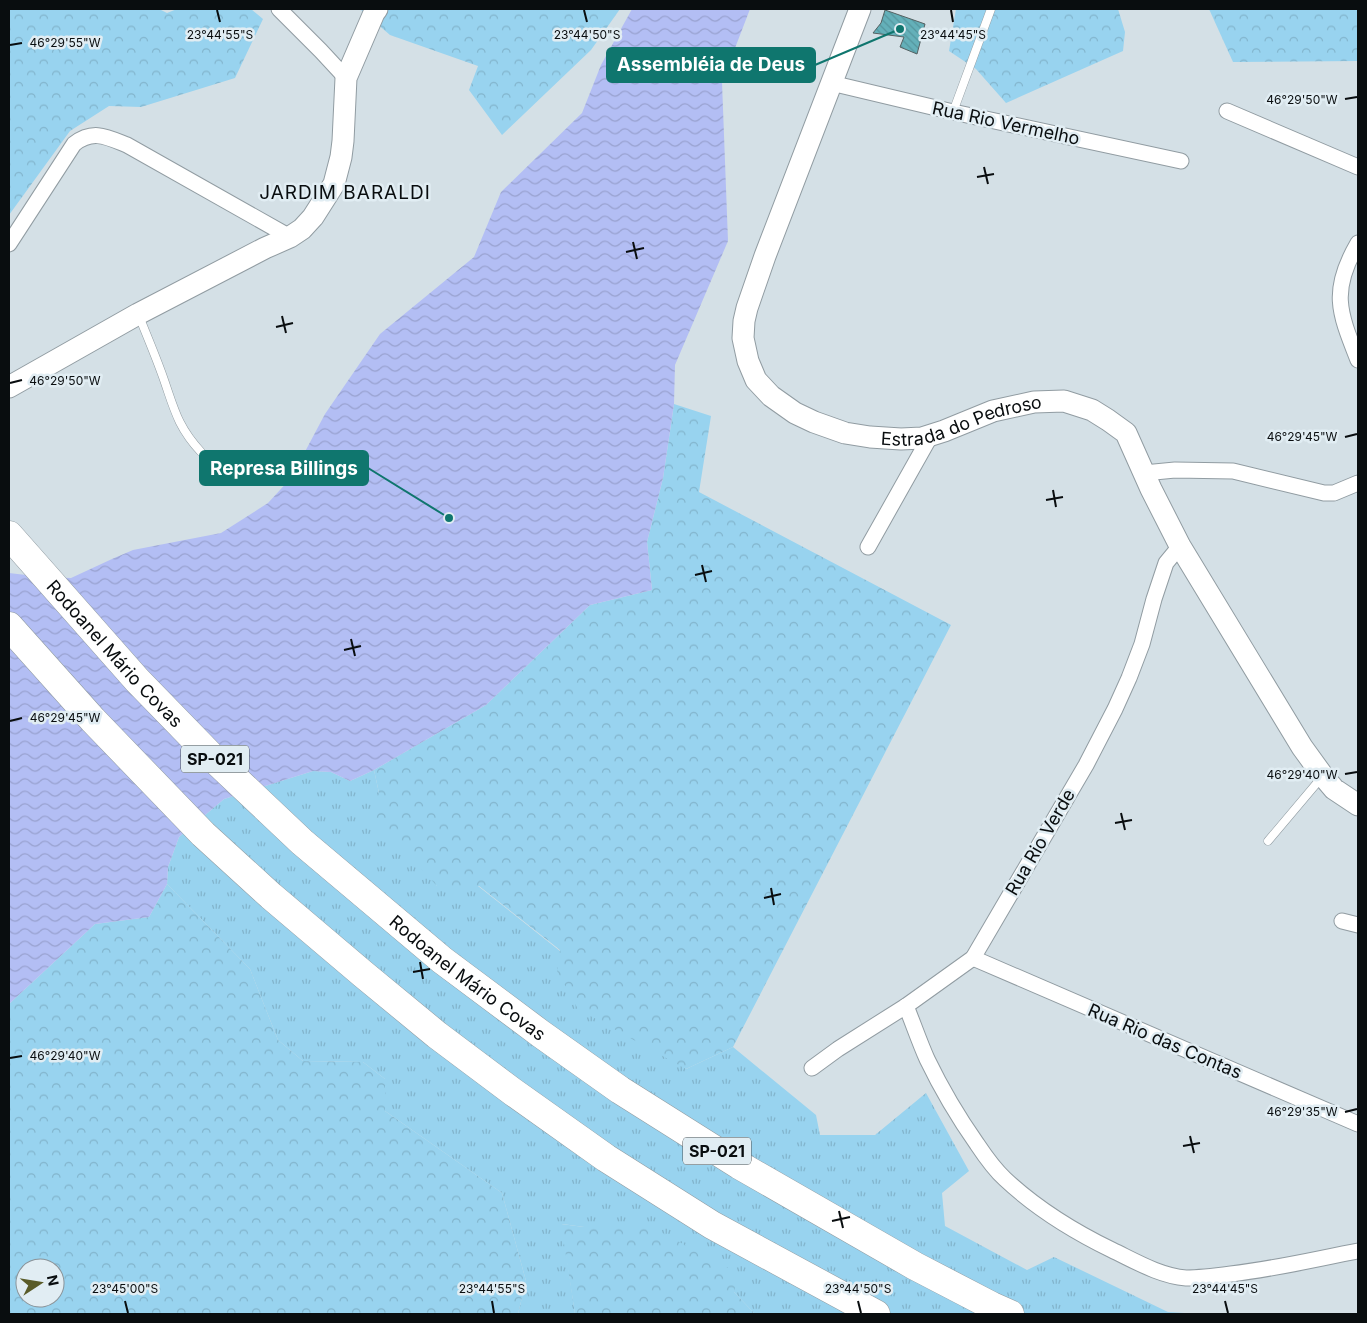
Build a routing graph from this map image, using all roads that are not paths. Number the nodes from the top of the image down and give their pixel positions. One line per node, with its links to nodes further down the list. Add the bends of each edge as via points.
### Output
1 (279, 9): 5 (street)
2 (377, 9): 5 (main road)
3 (860, 9): 6 (main road, Estrada do Pedroso)
4 (991, 9): 8 (lane)
5 (346, 78): 11 (main road, via 344,141 334,184 313,217)
6 (831, 83): 8 (street, Rua Rio Vermelho); 17 (main road, Estrada do Pedroso, via 747,308 743,338 748,361 756,380 771,396 814,422 845,433 870,437 901,440)
7 (1227, 111): 10 (street)
8 (952, 112): 9 (street, Rua Rio Vermelho)
9 (1181, 162)
10 (1358, 167)
11 (290, 236): 13 (street, via 127,146 94,134 82,137 74,144); 14 (main road)
12 (1358, 243): 15 (street, via 1340,291 1343,320)
13 (9, 244)
14 (138, 314): 16 (main road); 18 (lane, via 178,421)
15 (1358, 360)
16 (9, 388)
17 (930, 435): 19 (main road, Estrada do Pedroso, via 1007,407 1064,401 1092,410 1126,433); 23 (street)
18 (201, 452)
19 (1144, 473): 20 (street, via 1233,471 1324,493 1334,493); 22 (main road, Estrada do Pedroso)
20 (1358, 483)
21 (9, 535): 36 (highway, Rodoanel Mário Covas / SP-021, via 137,680 211,756 302,842 442,960 620,1090 739,1165 915,1266)
22 (1180, 546): 25 (main road, Estrada do Pedroso, via 1296,738); 30 (street, Rua Rio Verde, via 1166,563 1142,644 1115,710)
23 (868, 547)
24 (9, 626): 35 (highway, via 93,720 204,834 271,896 437,1035 606,1158 712,1225)
25 (1323, 776): 26 (main road, Estrada do Pedroso, via 1334,789); 27 (lane)
26 (1358, 805)
27 (1268, 841)
28 (1342, 921): 29 (street)
29 (1358, 925)
30 (973, 958): 31 (street, Rua Rio Verde); 33 (street, Rua Rio das Contas)
31 (906, 1006): 32 (street, Rua Rio Verde); 34 (street, via 955,1111 988,1160 1034,1204 1085,1237 1150,1269 1185,1278 1247,1272)
32 (812, 1068)
33 (1358, 1124)
34 (1358, 1251)
35 (876, 1314)
36 (1010, 1314)

